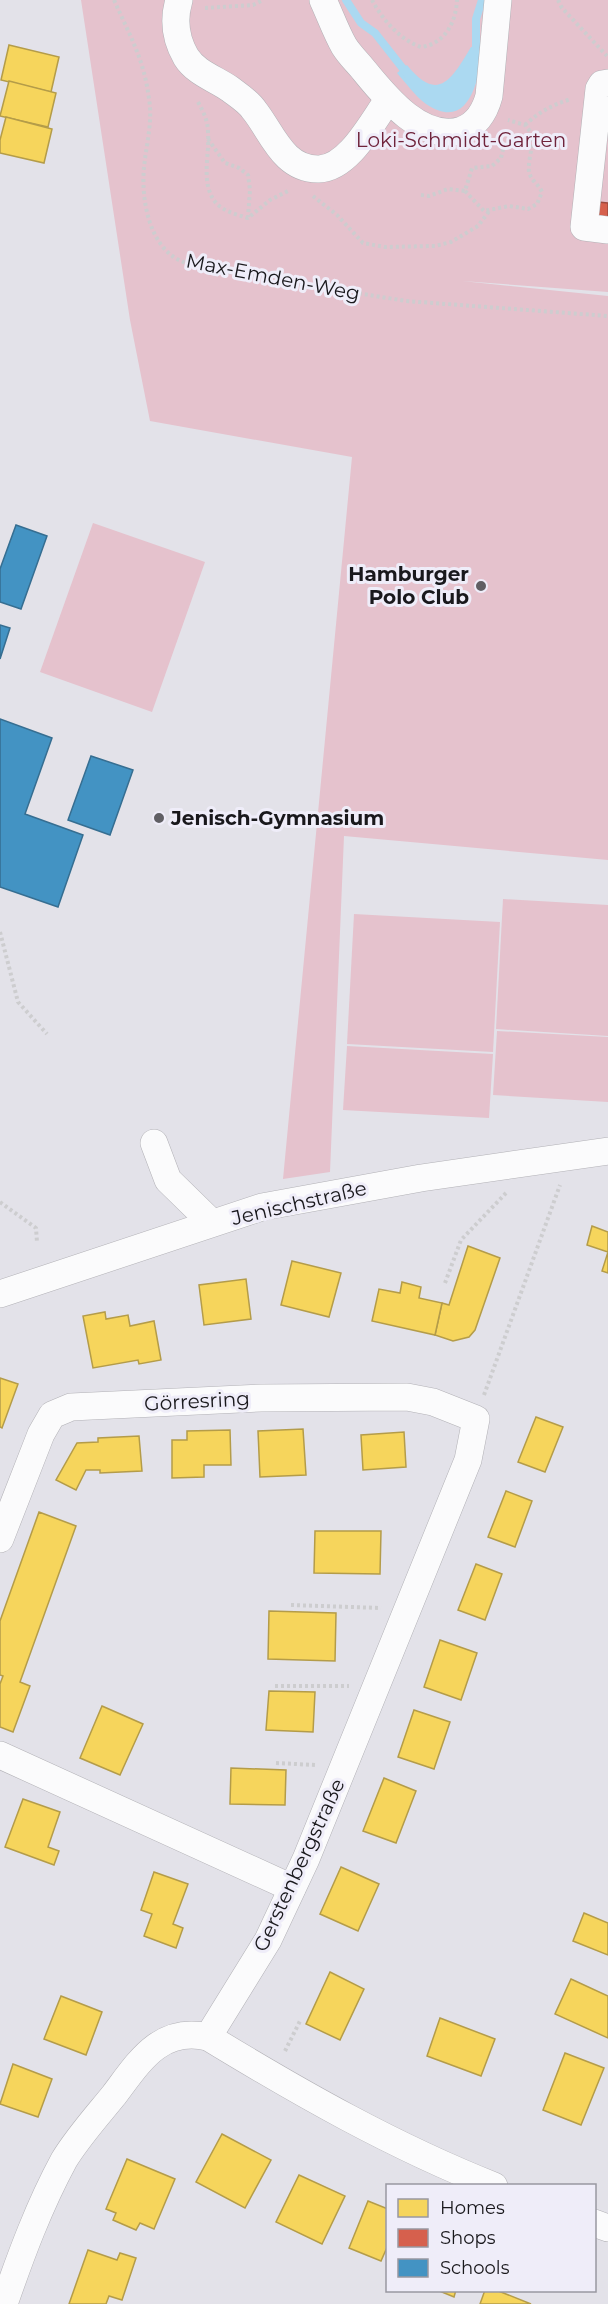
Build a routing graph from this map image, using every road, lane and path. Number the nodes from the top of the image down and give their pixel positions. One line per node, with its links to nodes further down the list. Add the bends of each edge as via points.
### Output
1 (114, 0): 19 (path, Max-Emden-Weg, via 143,62 150,101 144,170 147,210 156,237 180,261 406,301)
2 (263, 0): 8 (path, via 237,7)
3 (323, 0): 11 (street, via 344,46)
4 (372, 0): 5 (path, via 398,33 421,47 437,42 450,28 457,14)
5 (457, 0)
6 (498, 0): 11 (street, via 489,96 479,119 468,127 441,133 424,126)
7 (558, 0): 9 (path)
8 (178, 4): 11 (street, via 177,36 187,58 254,109 277,147 303,166 318,169 345,158)
9 (608, 56)
10 (608, 83): 18 (street, via 599,89 584,227)
11 (388, 100)
12 (554, 104): 15 (path, via 525,125 533,135 528,171 542,192 537,204 528,209 509,206 484,211)
13 (208, 139): 17 (path, via 225,164 248,175)
14 (501, 158): 15 (path, via 492,166 472,168)
15 (465, 191): 16 (path, via 448,189)
16 (421, 195)
17 (248, 218)
18 (608, 230)
19 (608, 316)
20 (0, 932): 21 (path, via 18,1002)
21 (47, 1034)
22 (154, 1143): 27 (street, via 168,1180)
23 (608, 1151): 27 (street, Jenischstraße, via 378,1185 262,1207)
24 (561, 1182): 31 (path)
25 (509, 1190): 29 (path, via 461,1240)
26 (0, 1202): 28 (path, via 36,1228)
27 (212, 1223): 30 (street, Jenischstraße)
28 (37, 1242)
29 (446, 1283)
30 (0, 1294)
31 (476, 1419): 32 (street, Görresring, via 433,1402 407,1397 261,1398 71,1407 52,1415 41,1434); 40 (street, Gerstenbergstraße, via 468,1460)
32 (0, 1539)
33 (291, 1605): 34 (path)
34 (392, 1609)
35 (274, 1686): 36 (path)
36 (350, 1686)
37 (0, 1755): 40 (street)
38 (276, 1763): 39 (path)
39 (319, 1766)
40 (292, 1888): 42 (street, Gerstenbergstraße, via 268,1940)
41 (300, 2021): 43 (path)
42 (208, 2037): 44 (street, via 350,2121); 45 (street, via 180,2035 159,2043 71,2150 27,2238)
43 (283, 2055)
44 (489, 2184)
45 (4, 2304)

